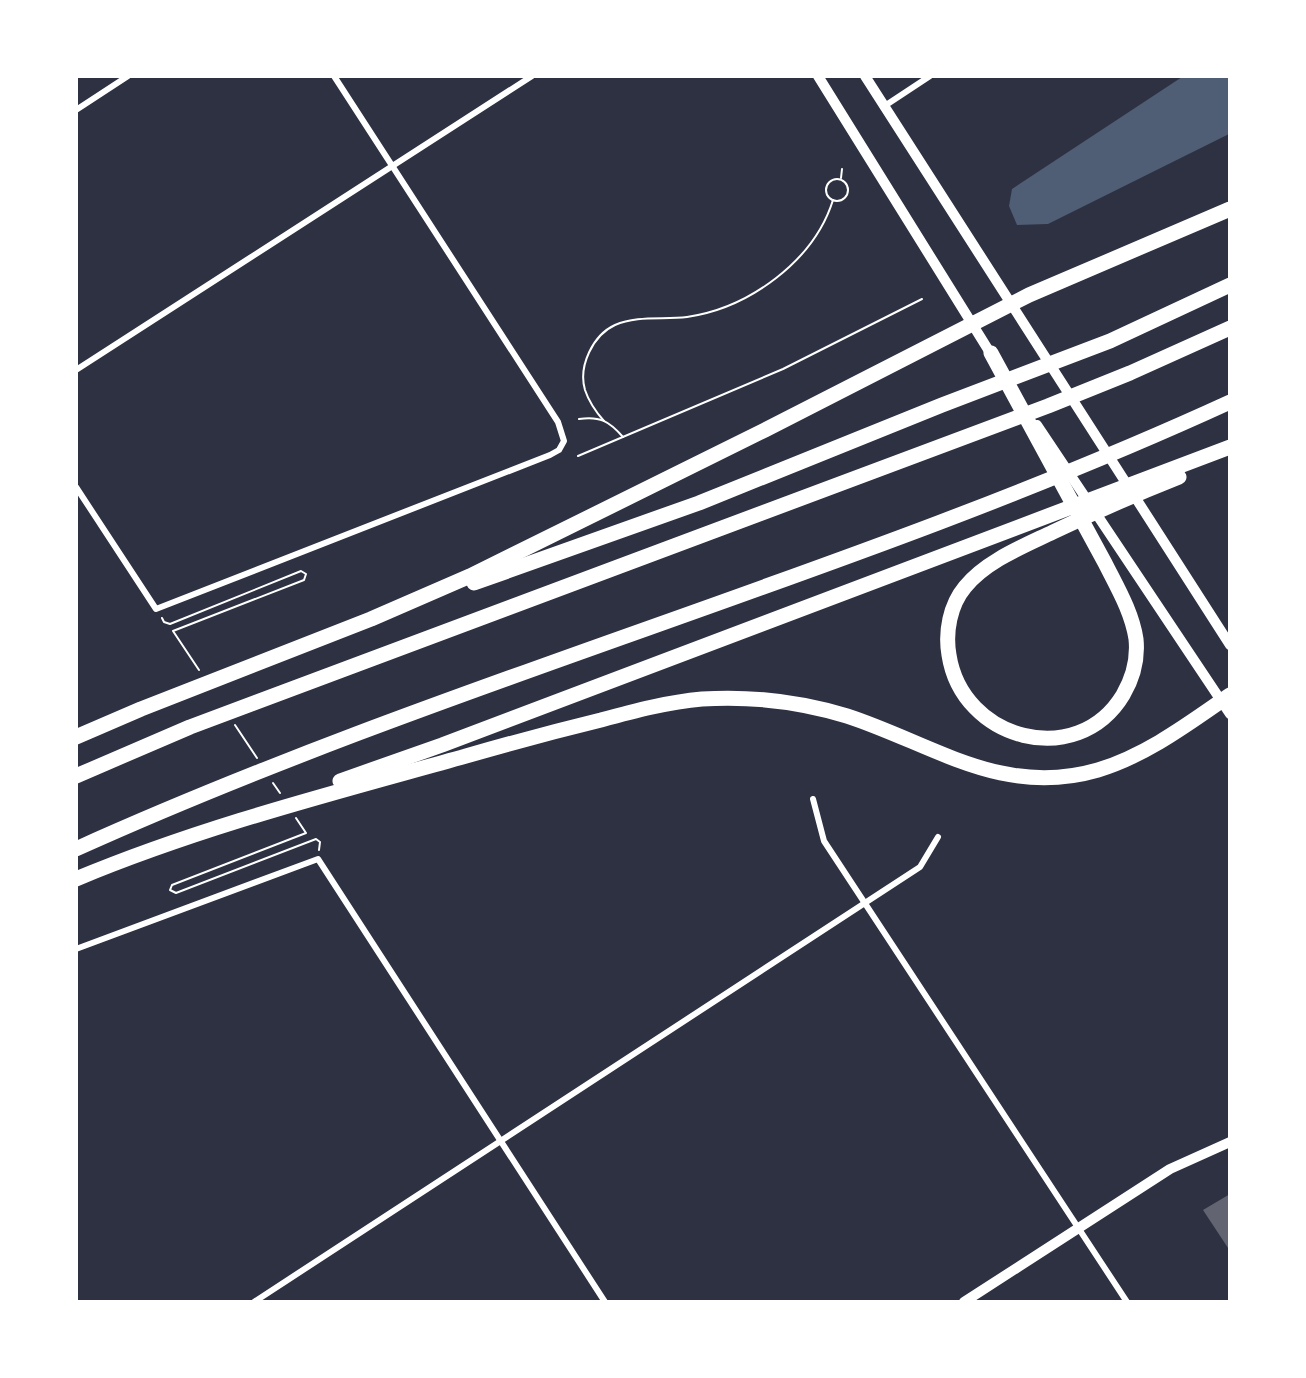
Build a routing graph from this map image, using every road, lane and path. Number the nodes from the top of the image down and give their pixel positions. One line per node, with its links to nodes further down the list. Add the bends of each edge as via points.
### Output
1 (128, 76): 8 (street)
2 (334, 76): 9 (street)
3 (532, 76): 9 (street)
4 (818, 76): 17 (main road)
5 (864, 76): 7 (main road)
6 (930, 76): 7 (street)
7 (883, 107): 16 (main road)
8 (76, 110)
9 (392, 167): 20 (street); 30 (street, via 558,422 564,441 550,455)
10 (842, 169): 11 (path)
11 (841, 180): 12 (path, via 827,186); 12 (path, via 847,185 847,194)
12 (833, 200): 23 (path, via 827,218 799,256 758,291 712,312 626,321 599,337 588,356 584,381 591,403)
13 (1230, 210): 16 (highway)
14 (1230, 285): 31 (highway, via 1110,341 699,503)
15 (922, 298): 24 (path, via 783,369)
16 (1010, 305): 17 (highway); 32 (main road)
17 (972, 325): 19 (main road); 31 (highway, via 470,576)
18 (1230, 328): 39 (highway, via 1130,373 965,438 212,718)
19 (991, 353): 28 (highway, via 1114,580 1133,624 1136,656 1132,679 1118,705 1096,724 1070,736 1042,738 1024,736 994,724 973,707 951,668 948,626 966,585 1028,543 1142,492); 34 (main road)
20 (76, 370)
21 (1230, 402): 45 (highway, via 998,498 285,760)
22 (579, 419): 23 (path)
23 (604, 421): 24 (path)
24 (623, 437): 26 (path)
25 (1230, 447): 28 (highway)
26 (578, 456)
27 (1230, 456): 28 (highway)
28 (1190, 467): 43 (highway)
29 (76, 487): 30 (street)
30 (156, 609): 33 (path, via 164,622 170,624 301,571 306,574 304,580 173,631)
31 (371, 619): 36 (highway)
32 (1230, 645)
33 (199, 669)
34 (1227, 703): 43 (highway, via 1126,759 1094,771 1040,777 991,772 850,717 813,707 745,699 683,701 529,738)
35 (230, 717): 37 (path)
36 (76, 737)
37 (261, 765)
38 (268, 775): 40 (path)
39 (76, 776)
40 (280, 794)
41 (813, 799): 48 (street, via 824,841)
42 (293, 814): 46 (path, via 306,833 172,885 170,890 176,893 316,839 320,842)
43 (236, 820): 47 (highway)
44 (939, 837): 48 (street, via 920,867)
45 (76, 849)
46 (318, 859): 49 (street); 50 (street)
47 (76, 879)
48 (865, 904): 50 (street); 52 (street)
49 (76, 948)
50 (501, 1139): 53 (street); 54 (street)
51 (1230, 1143): 52 (main road, via 1170,1169)
52 (1079, 1228): 55 (main road); 56 (street)
53 (254, 1302)
54 (605, 1302)
55 (964, 1302)
56 (1127, 1302)

